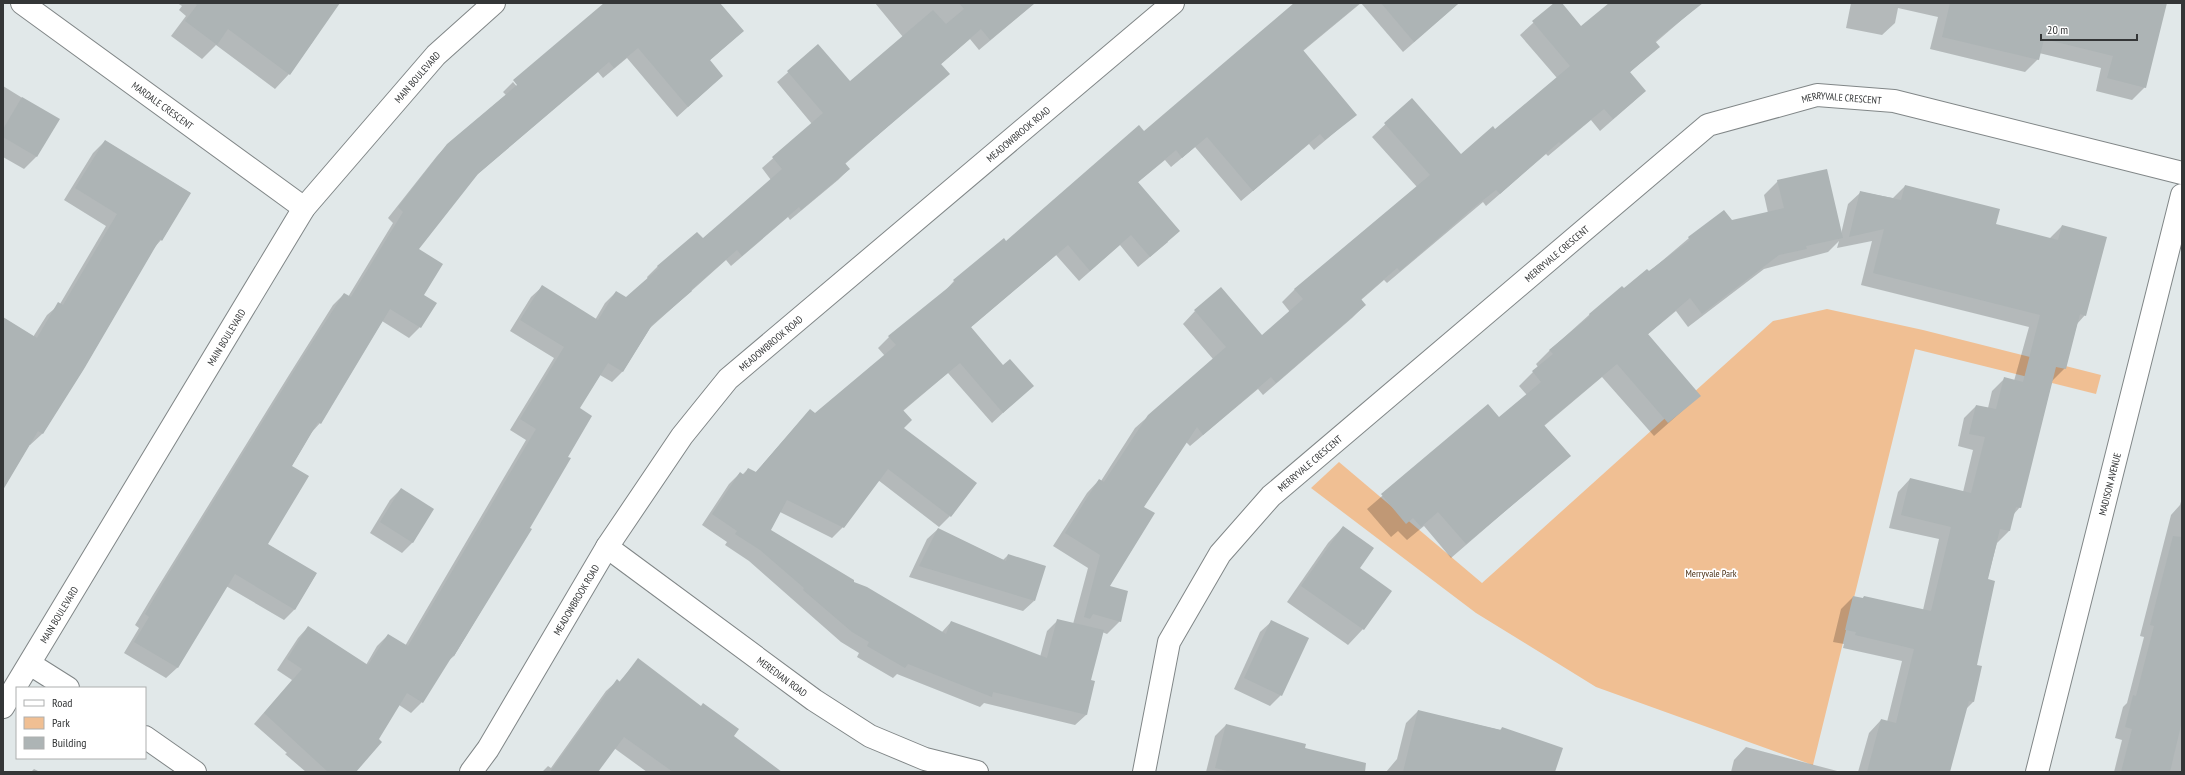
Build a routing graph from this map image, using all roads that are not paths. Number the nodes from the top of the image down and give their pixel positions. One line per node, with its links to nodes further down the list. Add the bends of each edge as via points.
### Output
1 (22, 3): 6 (street, MARDALE CRESCENT)
2 (494, 3): 6 (street, MAIN BOULEVARD, via 436,55)
3 (1173, 3): 7 (street, MEADOWBROOK ROAD, via 728,379 682,436)
4 (2182, 173): 15 (street, MERRYVALE CRESCENT, via 1894,101 1817,94 1708,125 1271,496 1225,548 1169,642)
5 (2182, 195): 16 (street, MADISON AVENUE)
6 (304, 208): 8 (street, MAIN BOULEVARD)
7 (607, 547): 13 (street, MEADOWBROOK ROAD, via 488,749); 14 (street, MEREDIAN ROAD, via 814,700 870,736 925,759)
8 (30, 664): 9 (street); 10 (street, MAIN BOULEVARD)
9 (66, 687)
10 (3, 707)
11 (146, 738): 12 (street)
12 (195, 772)
13 (471, 772)
14 (977, 772)
15 (1144, 772)
16 (2038, 772)

